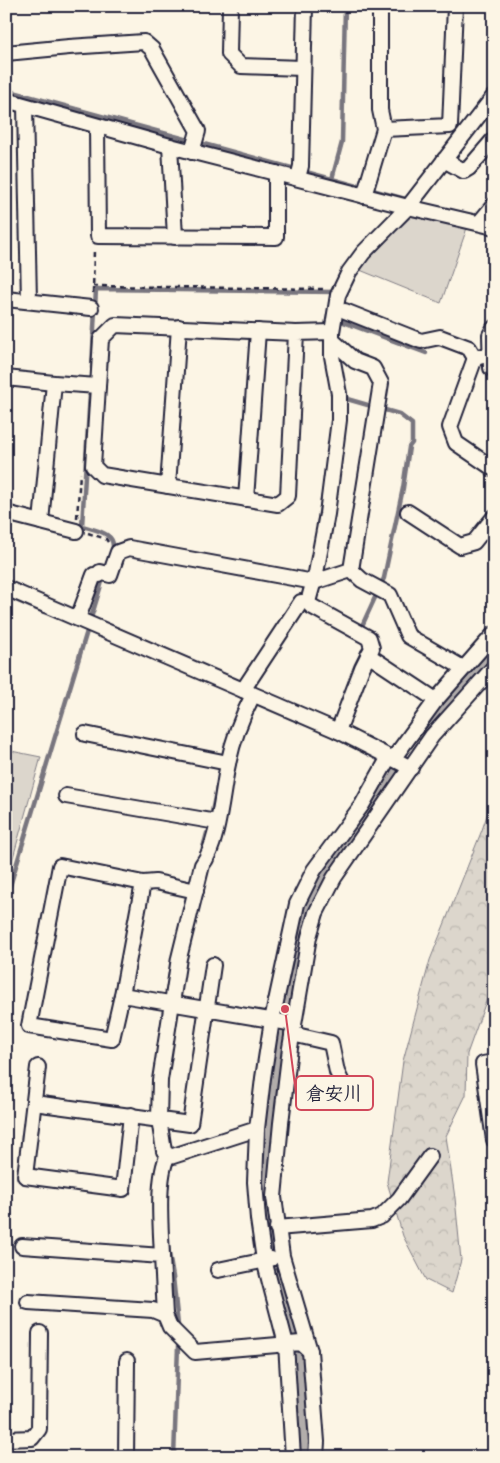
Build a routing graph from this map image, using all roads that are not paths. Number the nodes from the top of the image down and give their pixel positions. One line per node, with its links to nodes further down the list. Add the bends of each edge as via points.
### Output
1 (230, 6): 6 (street, via 229,54 241,66)
2 (305, 6): 6 (street)
3 (380, 6): 13 (street, via 380,110)
4 (455, 6): 12 (street)
5 (6, 53): 15 (street, via 144,42 152,49 198,131)
6 (304, 68): 18 (street)
7 (494, 96): 10 (street)
8 (6, 100): 9 (street)
9 (25, 106): 11 (street); 27 (street)
10 (472, 124): 12 (street); 17 (street)
11 (97, 126): 16 (street); 25 (street, via 98,236)
12 (450, 126): 13 (street)
13 (384, 129): 20 (street)
14 (494, 138): 17 (street, via 464,172)
15 (194, 145): 16 (street); 19 (street)
16 (170, 146): 25 (street)
17 (444, 160): 22 (street)
18 (299, 172): 19 (street); 20 (street)
19 (276, 173): 25 (street, via 276,237)
20 (366, 190): 22 (street)
21 (494, 204): 23 (street)
22 (408, 207): 23 (street); 34 (street, via 348,272 340,289)
23 (479, 223): 24 (street)
24 (494, 227)
25 (174, 237)
26 (6, 298): 27 (street)
27 (29, 301): 28 (street)
28 (91, 308)
29 (345, 311): 36 (street, via 421,341 440,337 469,348)
30 (179, 327): 32 (street); 40 (street, via 115,325 101,339); 42 (street)
31 (494, 328): 35 (street, via 490,335)
32 (258, 331): 33 (street); 43 (street)
33 (296, 333): 34 (street); 43 (street, via 288,496 278,504)
34 (335, 341): 49 (street, via 355,361 373,368 381,383); 50 (street, via 332,356 339,394 339,420 326,514)
35 (491, 354): 36 (street); 37 (street, via 491,368)
36 (475, 358): 41 (street, via 450,427 456,443)
37 (494, 370)
38 (6, 378): 39 (street)
39 (54, 383): 40 (street); 47 (street)
40 (98, 386): 42 (street, via 93,466 102,475)
41 (494, 469)
42 (168, 486): 43 (street)
43 (246, 498)
44 (408, 512): 46 (street, via 460,546 474,542)
45 (6, 513): 47 (street)
46 (494, 517)
47 (41, 522): 48 (street)
48 (76, 531)
49 (351, 570): 50 (street); 57 (street, via 390,595 408,636)
50 (310, 581): 52 (street); 53 (street, via 130,548 118,552 110,575 94,574)
51 (6, 588): 53 (street)
52 (308, 602): 55 (street, via 369,638 372,648); 58 (street, via 301,602)
53 (85, 621): 58 (street)
54 (494, 634): 57 (street)
55 (368, 655): 59 (street); 61 (street)
56 (494, 667): 62 (street)
57 (463, 668): 59 (street)
58 (249, 696): 61 (street); 65 (street)
59 (436, 700): 60 (street)
60 (422, 721): 62 (street); 64 (street)
61 (338, 731): 64 (street)
62 (436, 731): 66 (street)
63 (85, 734): 65 (street)
64 (391, 758): 66 (street); 75 (street, via 362,805 314,870 300,897 289,935)
65 (224, 762): 68 (street, via 225,788)
66 (411, 768): 75 (street, via 322,900)
67 (66, 796): 68 (street)
68 (217, 822): 70 (street)
69 (143, 883): 70 (street, via 156,882); 72 (street); 72 (street, via 60,866 29,1026 112,1040)
70 (196, 891): 73 (street)
71 (213, 965): 74 (street)
72 (122, 994): 73 (street)
73 (170, 1002): 74 (street); 81 (street, via 160,1080)
74 (207, 1010): 75 (street); 81 (street, via 190,1124)
75 (285, 1024): 78 (street, via 331,1043 337,1072); 82 (street); 86 (street, via 274,1197)
76 (494, 1062): 83 (street, via 483,1064)
77 (38, 1067): 79 (street)
78 (346, 1091)
79 (34, 1103): 80 (street); 80 (street, via 26,1176 123,1189)
80 (131, 1116): 81 (street)
81 (159, 1119): 85 (street)
82 (257, 1129): 85 (street); 90 (street, via 255,1182)
83 (494, 1140)
84 (430, 1156): 86 (street, via 399,1199 382,1216 372,1220)
85 (167, 1157): 88 (street, via 160,1203)
86 (277, 1228): 89 (street)
87 (22, 1246): 88 (street)
88 (162, 1256): 93 (street)
89 (281, 1256): 90 (street); 96 (street)
90 (264, 1260): 91 (street); 95 (street)
91 (218, 1270)
92 (28, 1302): 93 (street, via 152,1310)
93 (165, 1315): 95 (street, via 170,1327 195,1352)
94 (40, 1333): 98 (street, via 39,1429 32,1438)
95 (286, 1344): 96 (street); 99 (street)
96 (305, 1347): 100 (street)
97 (127, 1361): 101 (street)
98 (6, 1440)
99 (294, 1456): 100 (street)
100 (316, 1456)
101 (126, 1457)

